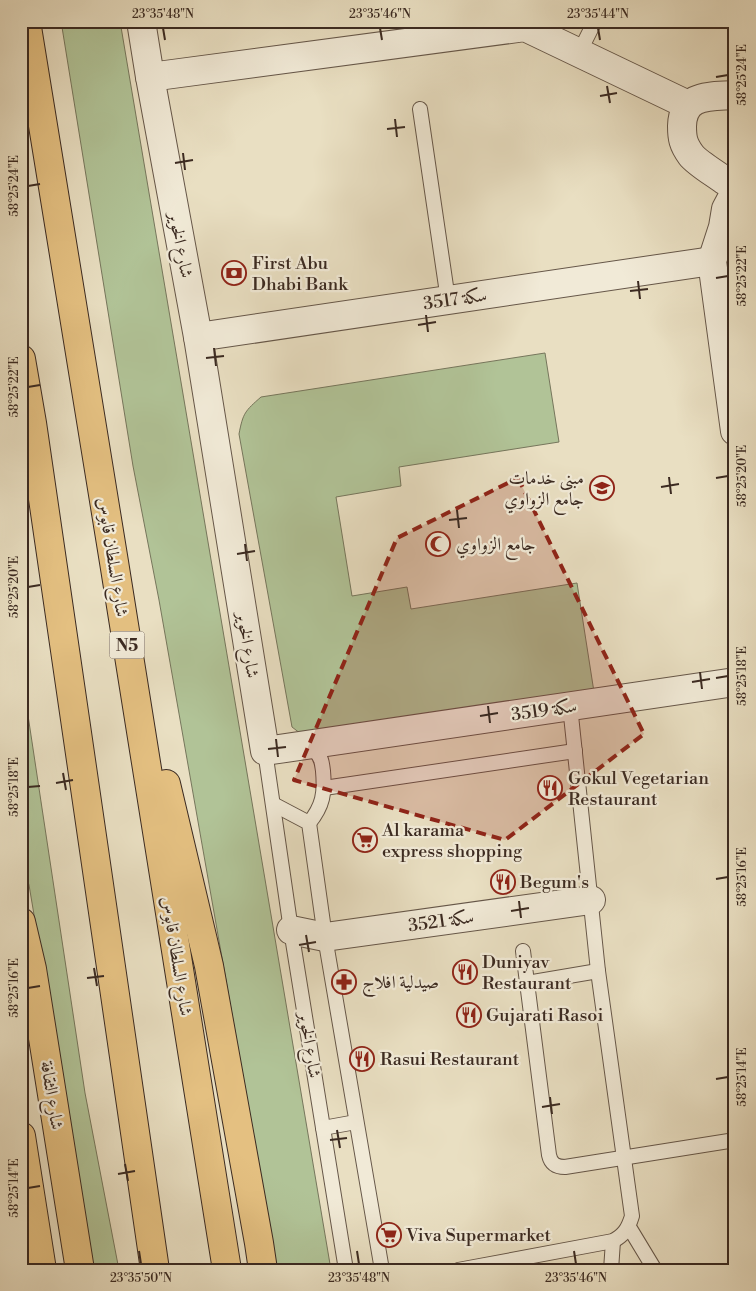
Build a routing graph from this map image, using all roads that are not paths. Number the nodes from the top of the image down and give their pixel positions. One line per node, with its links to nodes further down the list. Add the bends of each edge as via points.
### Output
1 (26, 21): 17 (main road, شارع السلطان قابوس / N5)
2 (141, 21): 6 (street, شارع الخوير)
3 (595, 21): 5 (lane)
4 (411, 32): 5 (street, via 525,27); 6 (street)
5 (579, 53): 8 (street)
6 (150, 77): 13 (street, شارع الخوير)
7 (735, 95): 8 (street, via 704,97)
8 (688, 105): 10 (street, via 683,118 682,140 692,156)
9 (420, 109): 12 (lane)
10 (731, 188): 11 (street)
11 (712, 261): 12 (street, سكة 3517); 16 (street)
12 (448, 300): 13 (street, سكة 3517)
13 (198, 337): 21 (street, شارع الخوير)
14 (21, 359): 15 (main road)
15 (27, 414): 45 (main road)
16 (735, 431)
17 (114, 562): 46 (main road, شارع السلطان قابوس / N5); 47 (main road, via 209,966)
18 (735, 682): 19 (street, سكة 3519)
19 (570, 706): 20 (street, سكة 3519); 22 (lane)
20 (306, 745): 21 (street, سكة 3519); 23 (lane, via 322,760)
21 (265, 751): 24 (lane, شارع الخوير)
22 (575, 751): 23 (lane); 26 (lane)
23 (324, 788): 25 (lane, via 318,812)
24 (273, 804): 25 (lane); 28 (lane, شارع الخوير)
25 (309, 823): 29 (lane)
26 (591, 900): 29 (street, سكة 3521); 31 (lane)
27 (21, 922): 41 (main road, شارع الثقافة, via 32,969)
28 (291, 930): 29 (street, سكة 3521); 35 (lane, شارع الخوير)
29 (325, 937): 34 (lane)
30 (523, 951): 32 (lane)
31 (598, 971): 32 (lane); 38 (lane)
32 (527, 983): 38 (lane, via 551,1160 560,1167)
33 (21, 988): 41 (main road)
34 (356, 1122): 35 (lane); 49 (lane)
35 (323, 1128): 48 (lane, شارع الخوير)
36 (21, 1136): 39 (main road, شارع الثقافة)
37 (735, 1140): 38 (lane)
38 (624, 1158): 40 (lane, via 632,1216)
39 (26, 1194): 43 (main road, شارع الثقافة)
40 (629, 1227): 42 (lane); 52 (lane)
41 (74, 1232): 44 (main road, شارع الثقافة)
42 (613, 1241): 50 (lane); 51 (lane)
43 (42, 1270)
44 (80, 1270)
45 (155, 1270)
46 (227, 1270)
47 (263, 1270)
48 (346, 1270)
49 (382, 1270)
50 (458, 1270)
51 (611, 1270)
52 (655, 1270)

